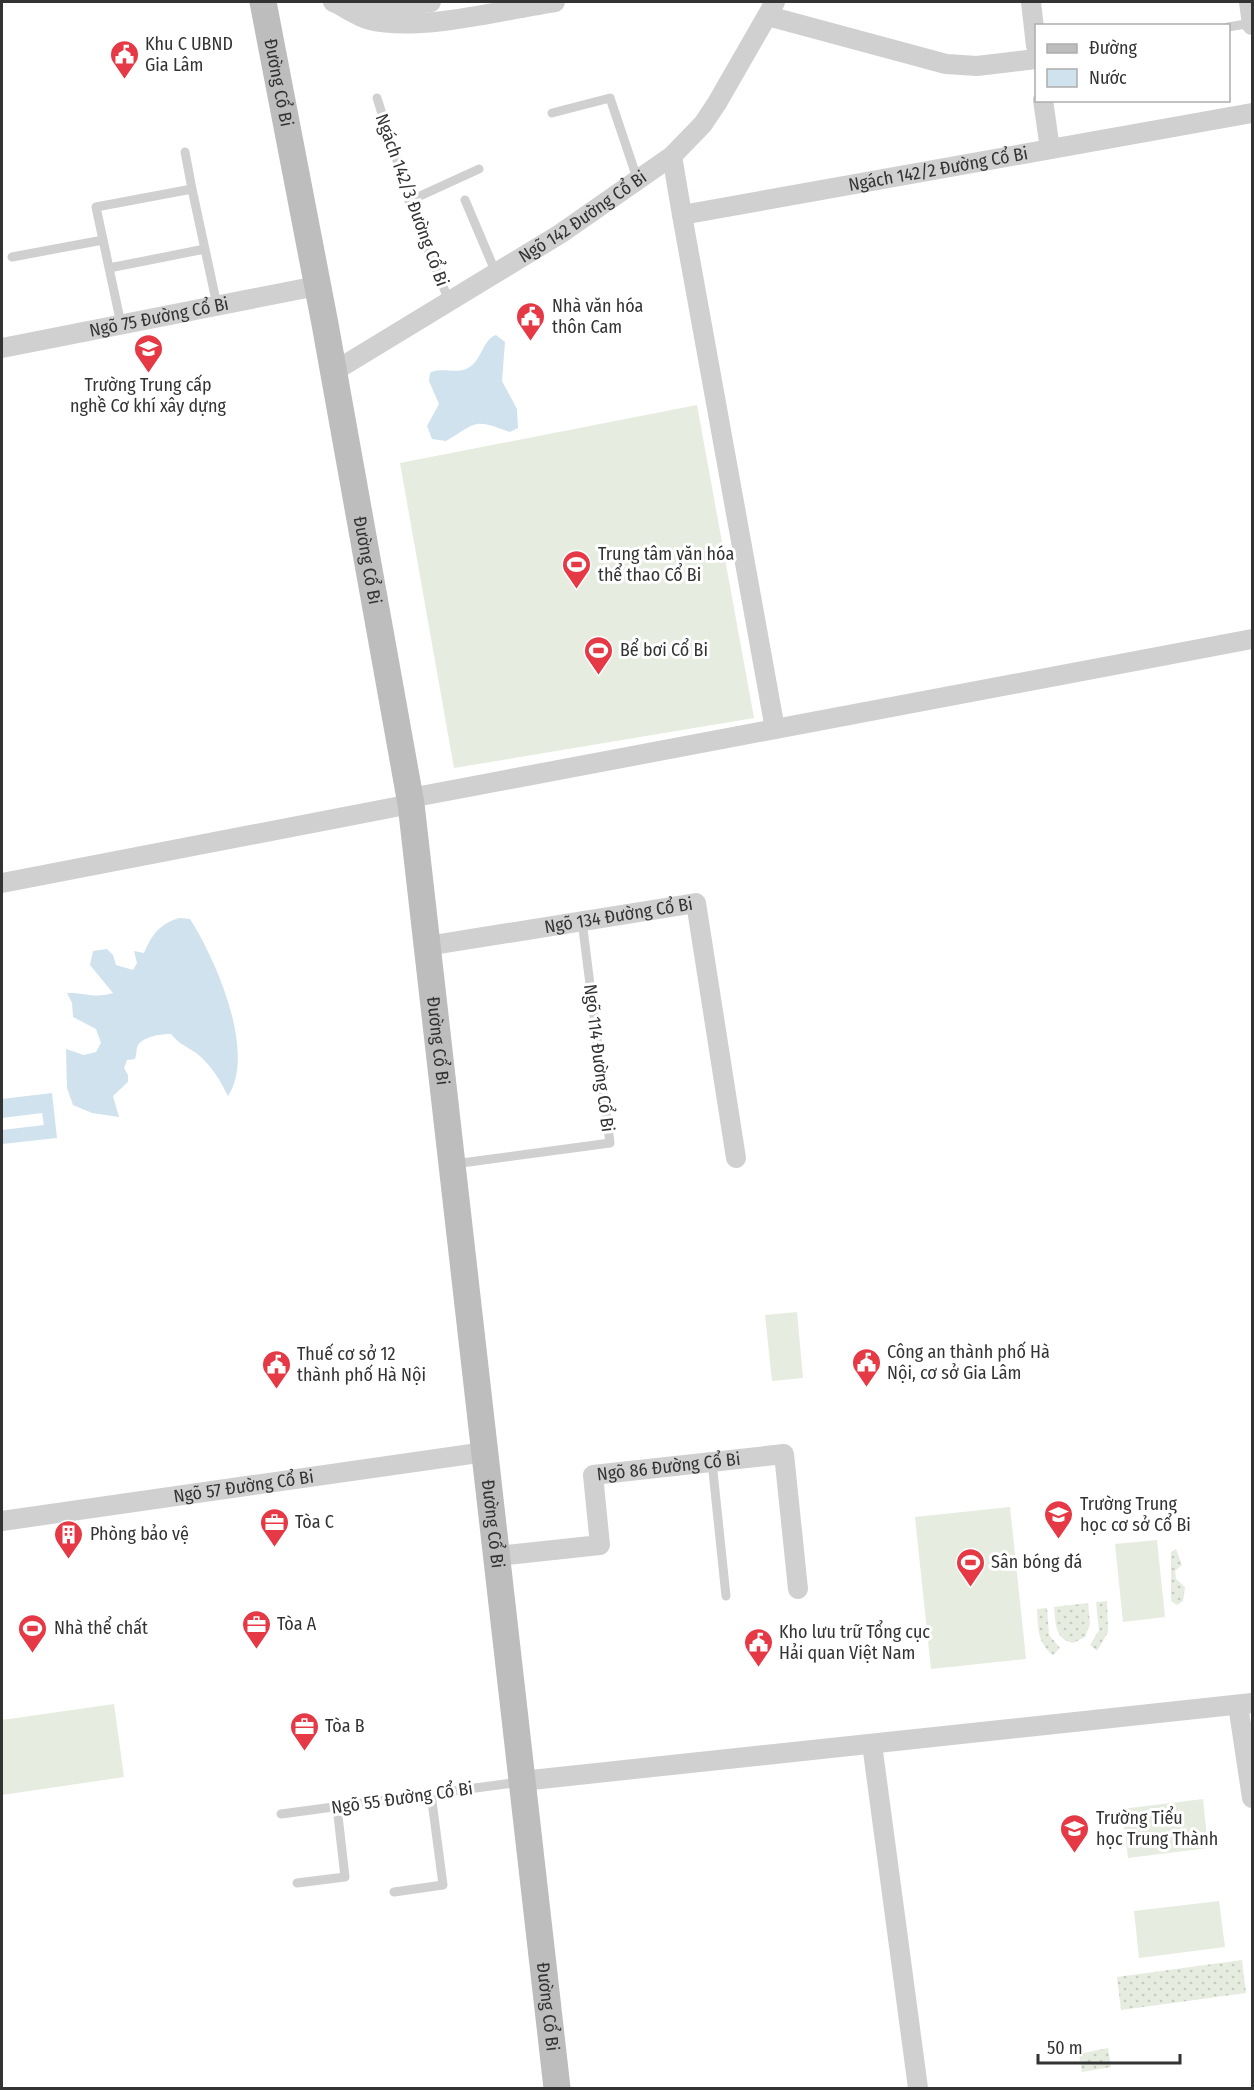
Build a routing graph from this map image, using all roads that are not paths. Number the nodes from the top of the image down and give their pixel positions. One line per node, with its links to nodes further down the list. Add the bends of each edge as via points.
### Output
1 (263, 2): 31 (main road, Đường Cổ Bi)
2 (431, 2): 7 (street)
3 (555, 2): 6 (street, via 398,23 366,19)
4 (1031, 2): 11 (street)
5 (1249, 2): 9 (street)
6 (337, 3): 7 (street)
7 (375, 4)
8 (772, 8): 12 (street, via 946,64 977,66); 19 (street, Ngõ 142 Đường Cổ Bi, via 717,104)
9 (1252, 24): 10 (lane)
10 (1230, 27)
11 (1035, 37)
12 (1035, 59)
13 (377, 98): 24 (lane, Ngách 142/3 Đường Cổ Bi)
14 (1043, 102): 17 (street)
15 (552, 113): 21 (lane, via 610,98)
16 (1252, 113): 17 (street, Ngách 142/2 Đường Cổ Bi)
17 (1050, 149): 25 (street, Ngách 142/2 Đường Cổ Bi)
18 (185, 152): 22 (lane)
19 (672, 156): 21 (street, Ngõ 142 Đường Cổ Bi); 25 (street)
20 (479, 169): 24 (lane)
21 (638, 181): 30 (street, Ngõ 142 Đường Cổ Bi)
22 (192, 189): 26 (lane, via 96,207); 27 (lane)
23 (465, 200): 30 (lane)
24 (409, 201): 32 (lane, Ngách 142/3 Đường Cổ Bi)
25 (682, 215): 38 (street)
26 (103, 240): 28 (lane); 29 (lane)
27 (205, 249): 29 (lane); 33 (lane)
28 (12, 257)
29 (109, 268): 34 (lane)
30 (496, 273): 32 (street, Ngõ 142 Đường Cổ Bi)
31 (317, 286): 33 (street, Ngõ 75 Đường Cổ Bi); 36 (main road, Đường Cổ Bi)
32 (449, 302): 36 (street, Ngõ 142 Đường Cổ Bi)
33 (217, 305): 34 (street, Ngõ 75 Đường Cổ Bi)
34 (121, 324): 35 (street, Ngõ 75 Đường Cổ Bi)
35 (2, 348)
36 (333, 372): 39 (main road, Đường Cổ Bi)
37 (1252, 639): 38 (street)
38 (775, 729): 39 (street)
39 (410, 801): 40 (street); 42 (main road, Đường Cổ Bi)
40 (2, 883)
41 (582, 921): 42 (street, Ngõ 134 Đường Cổ Bi); 43 (street, Ngõ 134 Đường Cổ Bi, via 696,903); 44 (lane, Ngõ 114 Đường Cổ Bi, via 610,1143)
42 (428, 946): 44 (main road, Đường Cổ Bi)
43 (736, 1158)
44 (452, 1164): 45 (main road, Đường Cổ Bi)
45 (485, 1452): 47 (street, Ngõ 57 Đường Cổ Bi); 48 (main road, Đường Cổ Bi)
46 (712, 1462): 48 (street, Ngõ 86 Đường Cổ Bi, via 593,1475 600,1545); 49 (street, Ngõ 86 Đường Cổ Bi, via 784,1454); 50 (lane)
47 (2, 1521)
48 (497, 1556): 53 (main road, Đường Cổ Bi)
49 (798, 1589)
50 (726, 1596)
51 (1245, 1704): 52 (street); 55 (street)
52 (872, 1744): 53 (street); 61 (street)
53 (522, 1781): 54 (lane, Ngõ 55 Đường Cổ Bi); 60 (main road, Đường Cổ Bi)
54 (431, 1794): 56 (lane, Ngõ 55 Đường Cổ Bi); 59 (lane, via 443,1885)
55 (1252, 1798)
56 (337, 1807): 57 (lane, Ngõ 55 Đường Cổ Bi); 58 (lane, via 345,1877)
57 (281, 1814)
58 (297, 1883)
59 (394, 1892)
60 (557, 2088)
61 (918, 2088)

